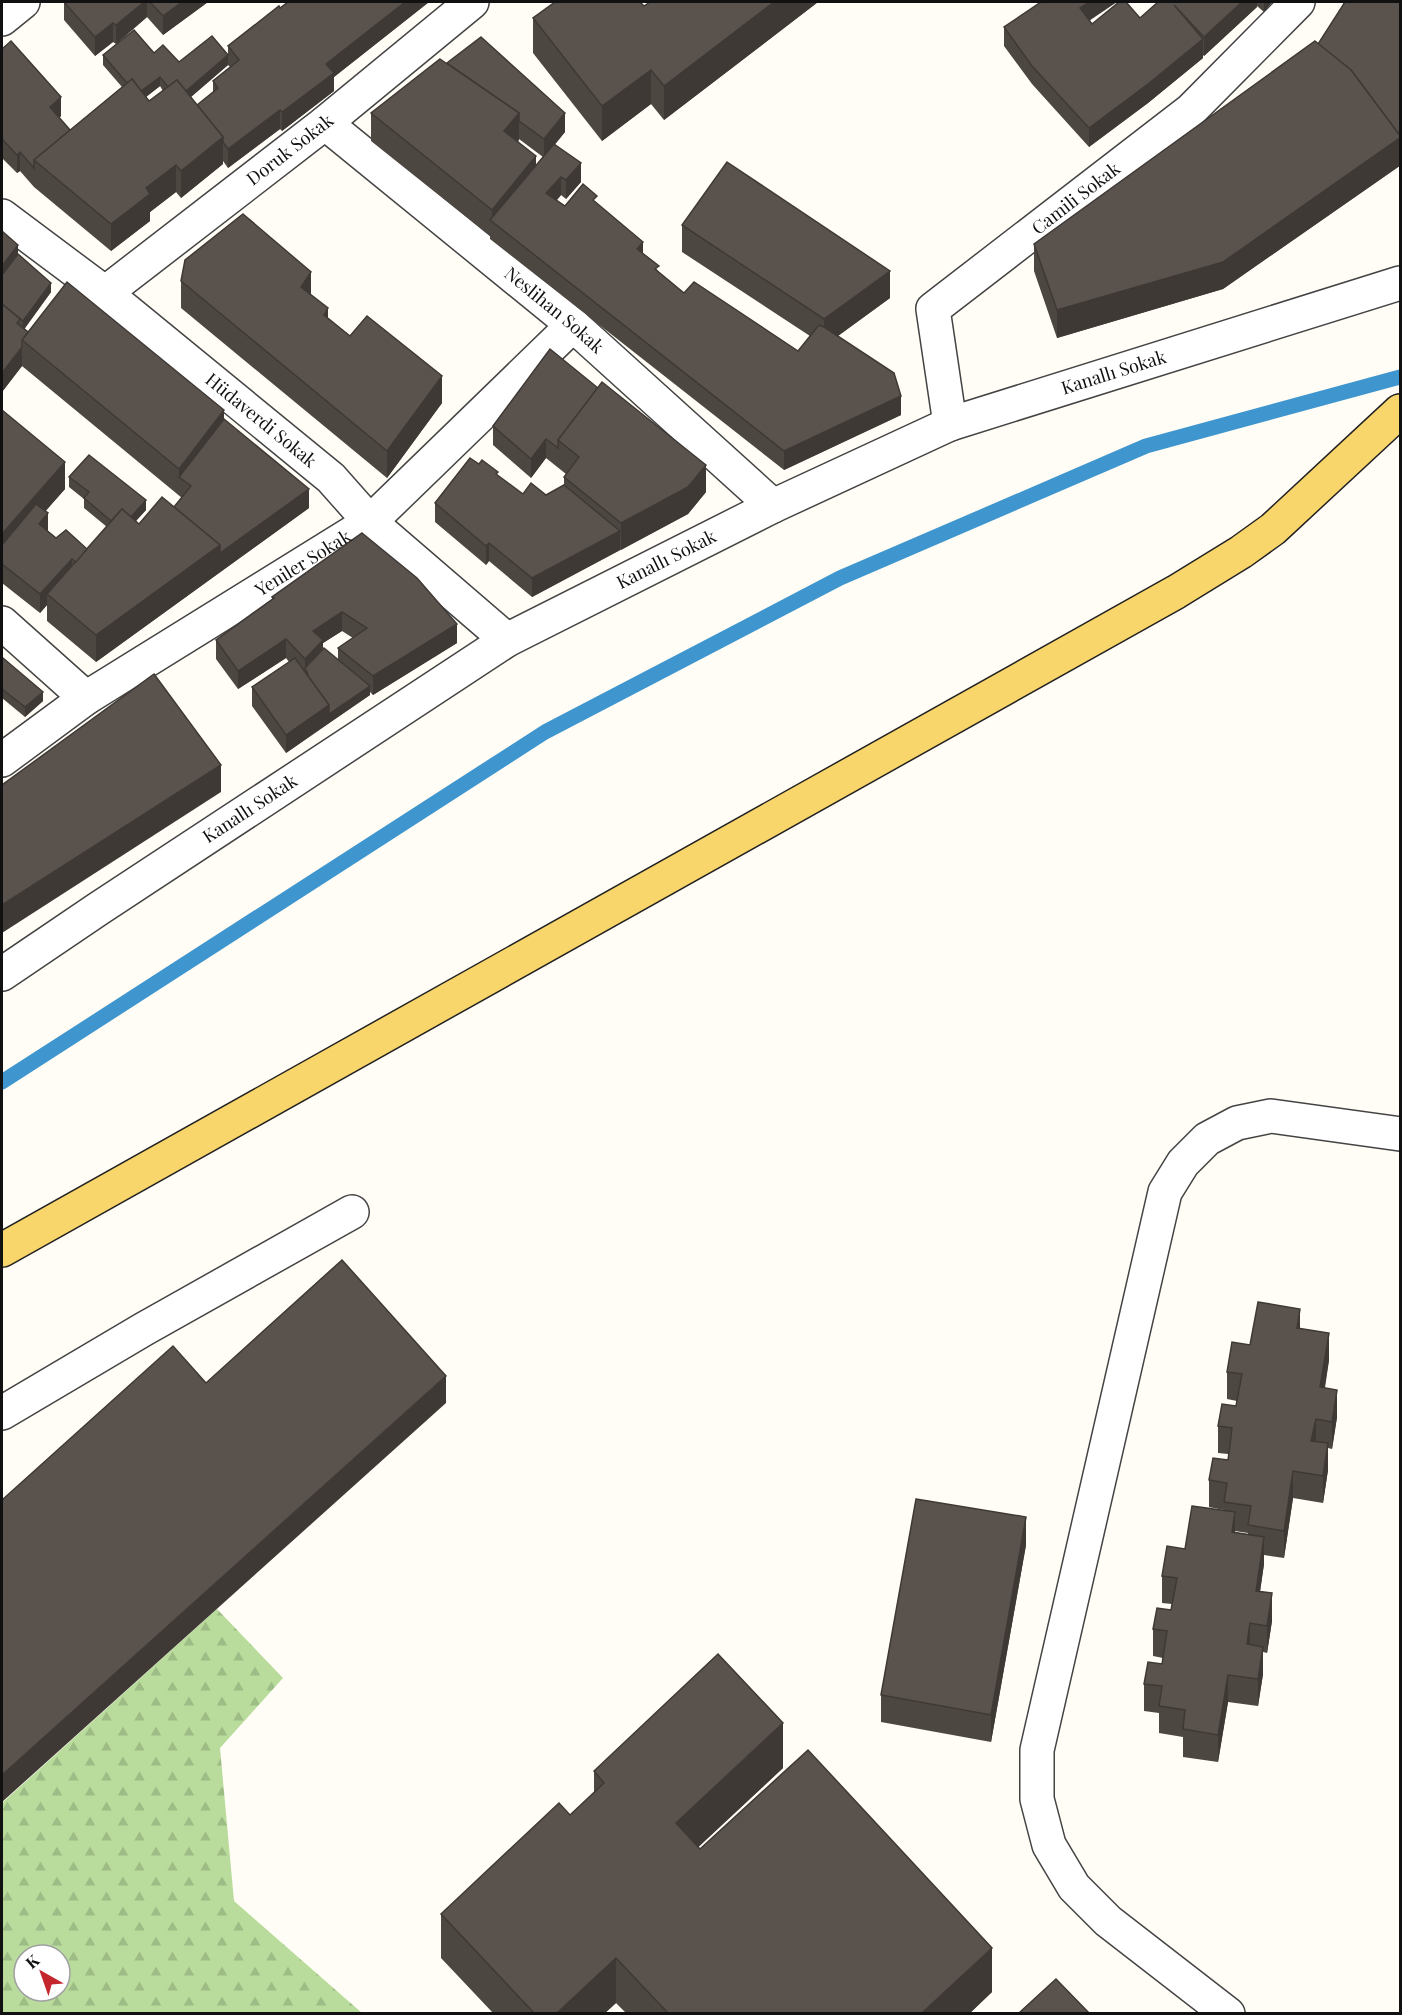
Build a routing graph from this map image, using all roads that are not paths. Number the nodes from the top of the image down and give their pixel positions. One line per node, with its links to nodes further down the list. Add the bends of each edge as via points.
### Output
1 (23, 2): 4 (street)
2 (472, 2): 5 (street, Doruk Sokak)
3 (1298, 2): 11 (street, Camili Sokak, via 1191,110 933,309)
4 (2, 19)
5 (325, 123): 8 (street, Doruk Sokak); 9 (street, Neslihan Sokak)
6 (2, 216): 8 (street, Hüdaverdi Sokak)
7 (1401, 283): 11 (street, Kanallı Sokak)
8 (105, 293): 13 (street, Hüdaverdi Sokak, via 331,478)
9 (573, 325): 12 (street, Neslihan Sokak); 13 (street, Yeniler Sokak)
10 (1401, 411): 21 (main road, via 1273,529 1176,592)
11 (950, 424): 12 (street, Kanallı Sokak)
12 (773, 506): 15 (street, Kanallı Sokak)
13 (370, 522): 15 (street, Hüdaverdi Sokak); 16 (street, Yeniler Sokak)
14 (2, 623): 16 (street)
15 (507, 640): 18 (street, Kanallı Sokak)
16 (86, 698): 17 (street, Yeniler Sokak)
17 (2, 760)
18 (2, 974)
19 (1401, 1134): 23 (street, via 1271,1116 1237,1123 1207,1139 1183,1162 1166,1192 1037,1750 1037,1798 1049,1845 1074,1887 1108,1921)
20 (352, 1212): 22 (street)
21 (2, 1250)
22 (2, 1413)
23 (1228, 2013)

